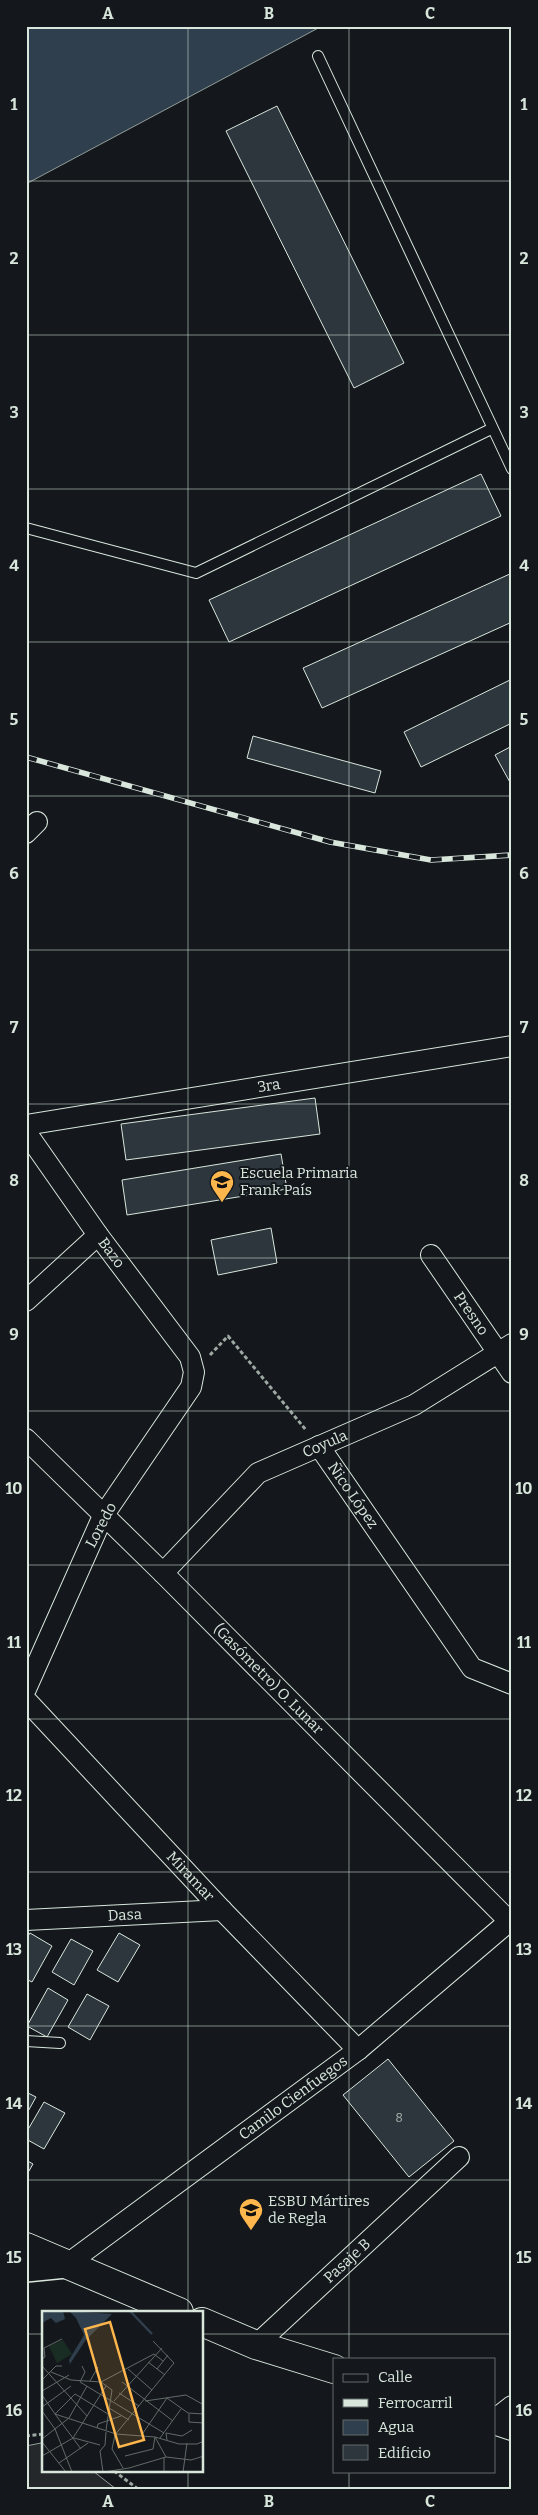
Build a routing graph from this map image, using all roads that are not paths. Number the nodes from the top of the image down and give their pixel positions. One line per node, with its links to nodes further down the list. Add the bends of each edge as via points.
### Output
1 (318, 56): 2 (lane)
2 (491, 429): 3 (lane); 4 (lane, via 196,574)
3 (512, 469)
4 (26, 528)
5 (512, 1046): 6 (street, 3ra)
6 (26, 1125)
7 (26, 1132): 8 (street, Bazo)
8 (98, 1235): 10 (street); 12 (street, Bazo, via 190,1357)
9 (431, 1255): 11 (street, Presno)
10 (26, 1301)
11 (505, 1349): 13 (street, Presno); 15 (street, Coyula, via 414,1405)
12 (194, 1372): 16 (street, Loredo, via 191,1387)
13 (512, 1373)
14 (26, 1439): 16 (street, (Gasómetro) O. Lunar)
15 (319, 1446): 17 (street, Coyula, via 258,1473); 18 (street, Ñico López, via 472,1668)
16 (103, 1516): 17 (street, (Gasómetro) O. Lunar); 19 (street, Loredo)
17 (163, 1573): 23 (street, (Gasómetro) O. Lunar)
18 (512, 1684)
19 (26, 1689)
20 (26, 1700): 21 (street, Miramar)
21 (222, 1910): 22 (street, Dasa); 26 (street, Miramar)
22 (26, 1920)
23 (511, 1921): 26 (street, Camilo Cienfuegos)
24 (26, 2041): 25 (lane)
25 (60, 2043)
26 (358, 2050): 29 (street, Camilo Cienfuegos)
27 (459, 2157): 33 (street, Pasaje B)
28 (26, 2247): 29 (main road)
29 (66, 2265): 30 (street); 31 (main road)
30 (26, 2269)
31 (177, 2311)
32 (204, 2323): 33 (main road)
33 (256, 2344): 34 (main road)
34 (333, 2369)
35 (512, 2406): 36 (street)
36 (496, 2418)
37 (496, 2421): 38 (main road)
38 (512, 2426)

